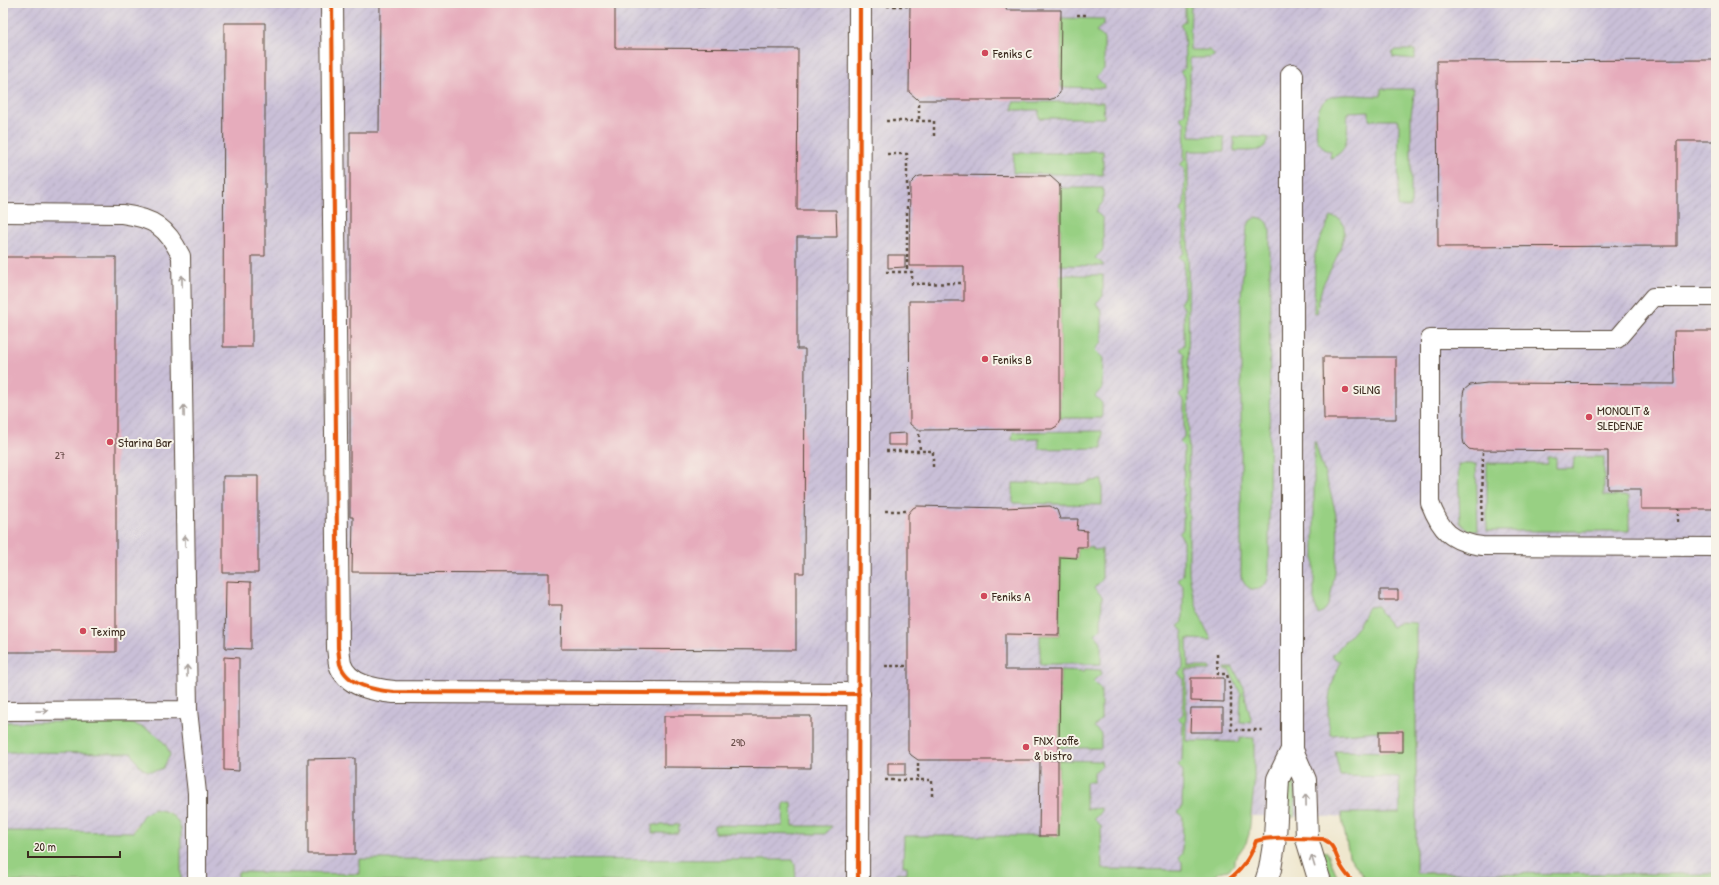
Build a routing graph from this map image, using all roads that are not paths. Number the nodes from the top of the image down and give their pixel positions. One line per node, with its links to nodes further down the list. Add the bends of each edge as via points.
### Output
1 (332, 3): 7 (street, via 338,648 340,664 347,674 369,689 394,692)
2 (860, 3): 7 (street)
3 (1292, 75): 10 (street)
4 (3, 213): 8 (lane, one-way to 4, via 181,256 176,244 165,231 141,216)
5 (1716, 297): 6 (lane, via 1653,297 1617,339 1430,339 1430,503 1437,521 1449,535 1465,544 1482,546)
6 (1716, 547)
7 (859, 694): 12 (street)
8 (188, 710): 9 (lane, one-way to 8); 11 (lane, via 197,793)
9 (3, 711)
10 (1292, 750): 13 (street, via 1278,778 1275,838); 14 (street, one-way to 10, via 1307,839 1305,780)
11 (197, 882)
12 (858, 882)
13 (1266, 882)
14 (1320, 882)

